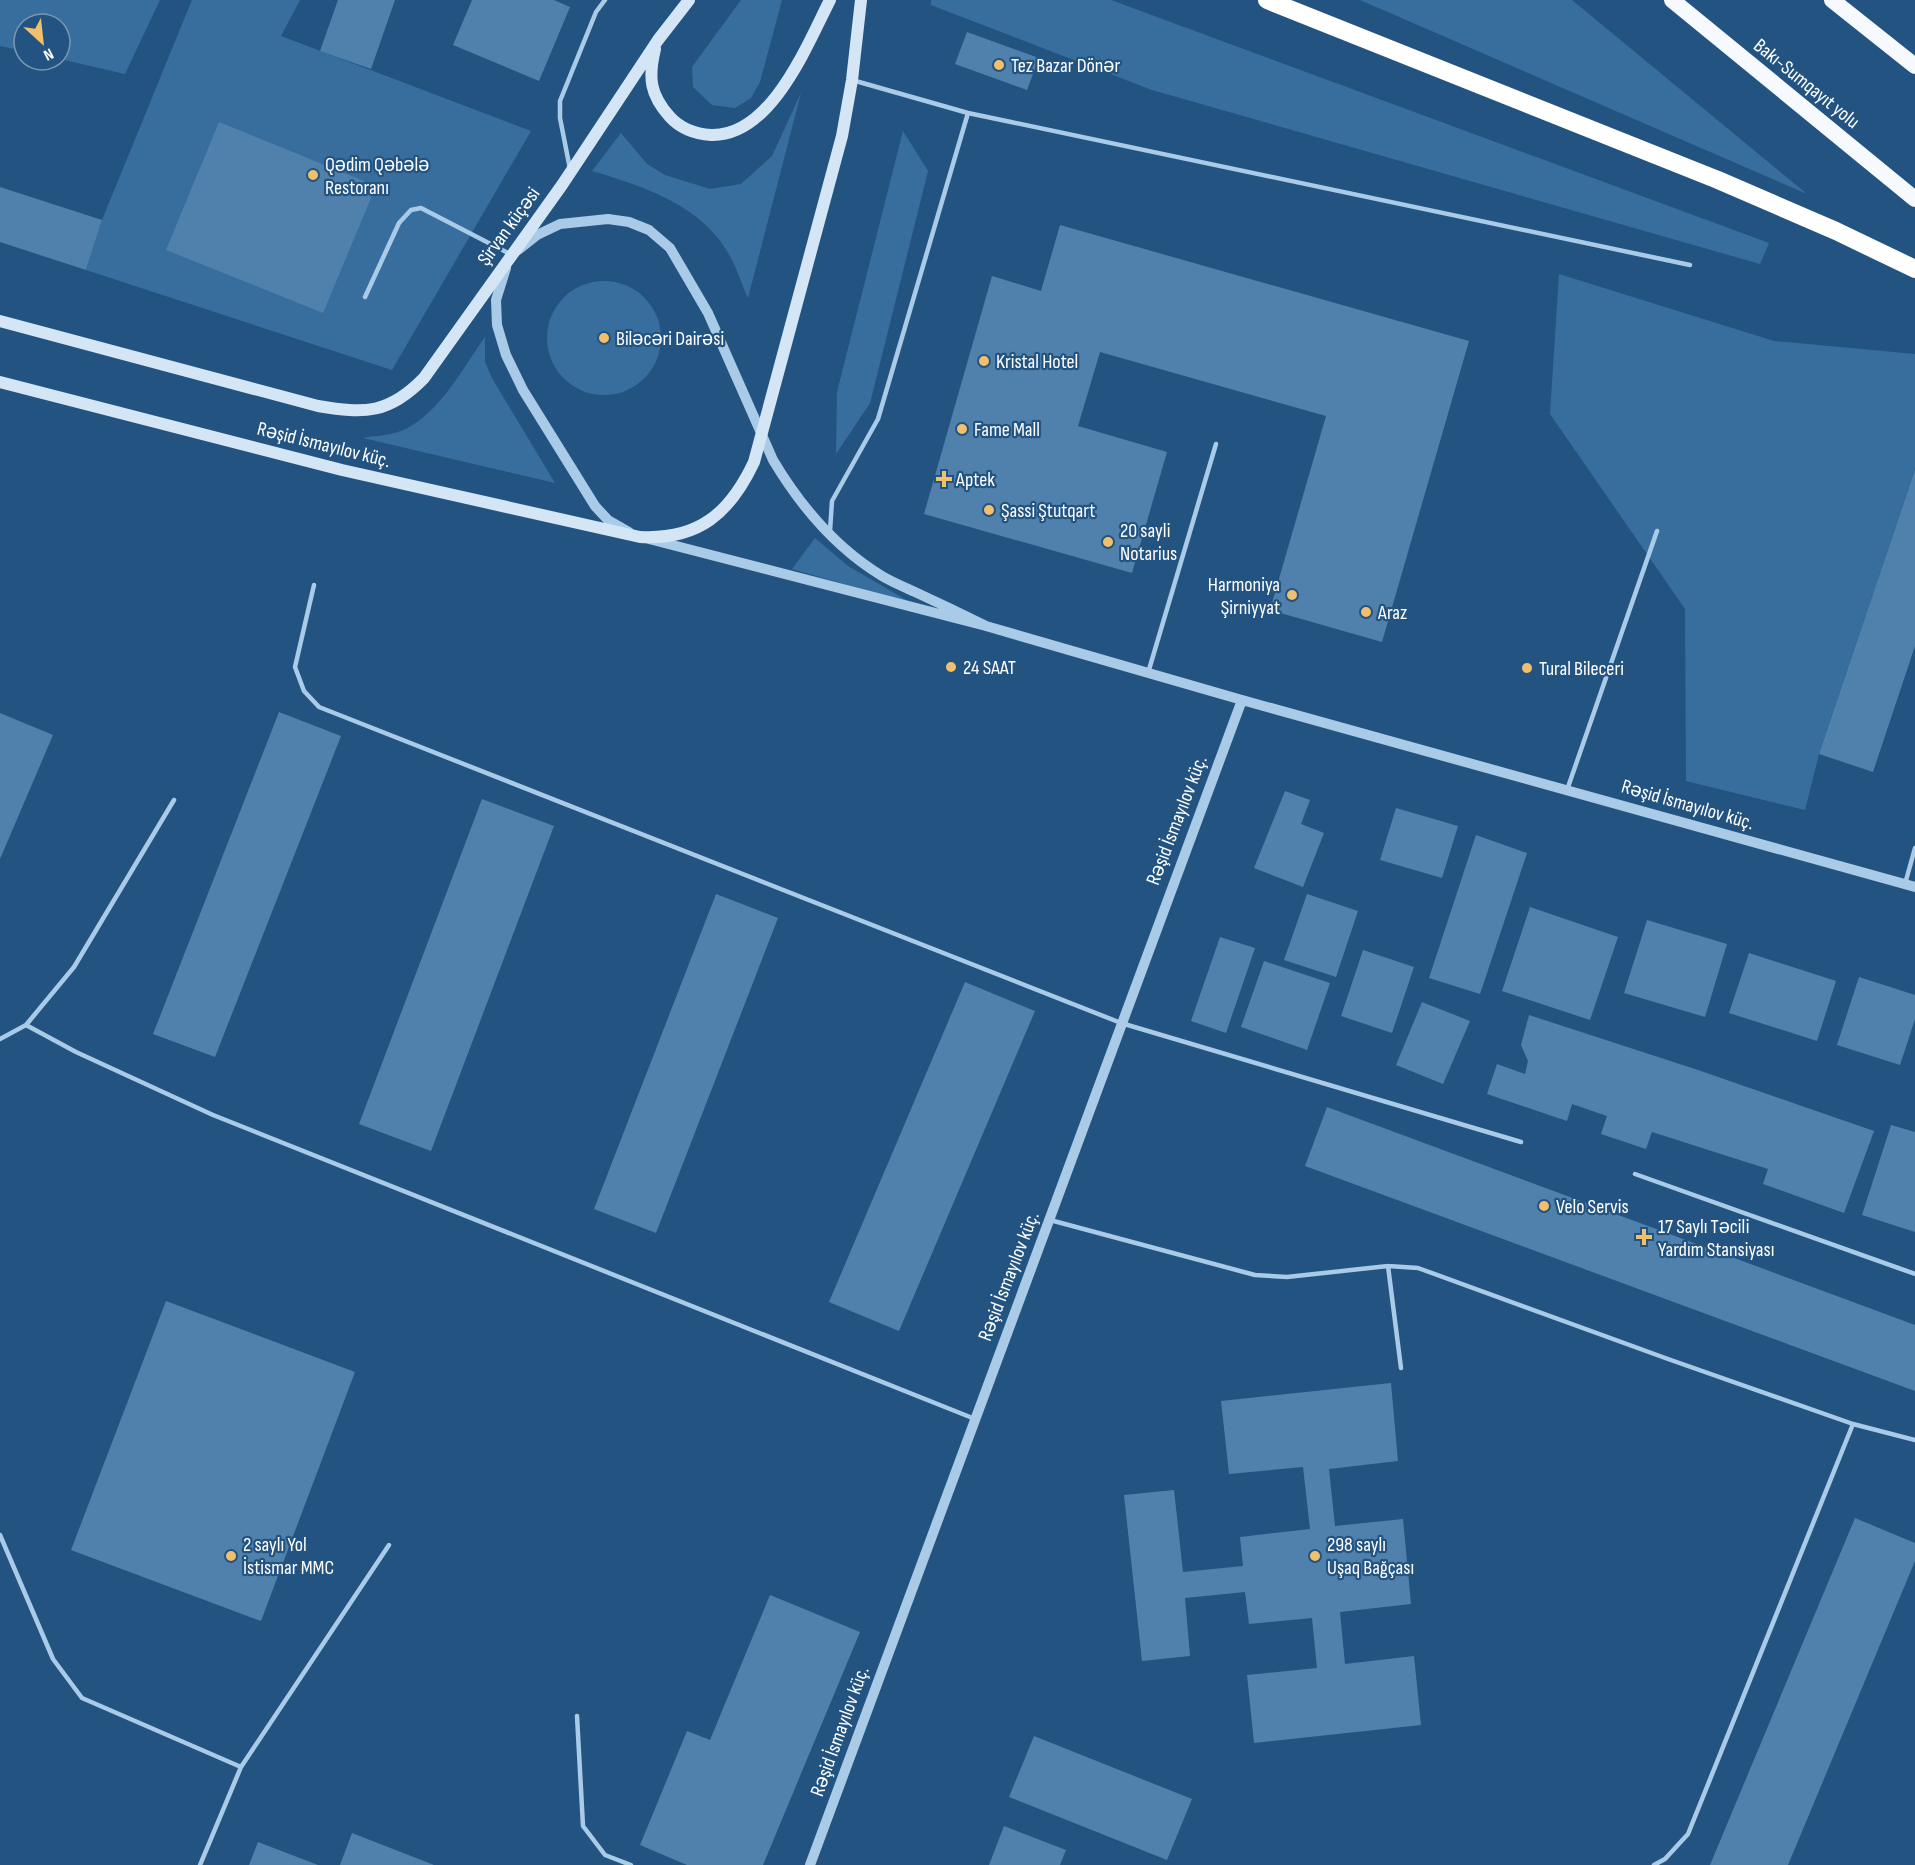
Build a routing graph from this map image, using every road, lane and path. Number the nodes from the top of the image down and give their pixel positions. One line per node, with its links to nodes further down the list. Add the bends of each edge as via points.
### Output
1 (605, 0): 12 (lane, via 596,12 560,101)
2 (689, 0): 8 (main road, Şirvan küçəsi)
3 (830, 0): 8 (main road, via 779,94 743,127 717,135 696,134 676,124 661,108 650,84)
4 (861, 0): 10 (main road)
5 (1267, 0): 16 (highway, via 1718,180)
6 (1672, 0): 13 (highway, Bakı-Sumqayıt yolu)
7 (1832, 0): 9 (highway)
8 (658, 40): 12 (main road, Şirvan küçəsi)
9 (1915, 66)
10 (852, 80): 11 (lane); 21 (main road, via 842,136)
11 (968, 113): 15 (lane); 24 (lane, via 878,419 832,501)
12 (570, 173): 14 (main road, Şirvan küçəsi)
13 (1915, 199)
14 (512, 255): 17 (lane, via 421,208 411,210 399,223); 20 (main road, Şirvan küçəsi, via 413,389 380,409 345,411); 21 (street, via 537,235 560,224 608,219 649,230 670,248 708,313); 25 (street, via 496,300 497,325 510,364 596,506 608,520)
15 (1690, 265)
16 (1915, 269)
17 (365, 297)
18 (0, 321): 20 (main road, Rəşid İsmayılov küç.)
19 (0, 382): 25 (main road, Rəşid İsmayılov küç., via 342,470)
20 (318, 406)
21 (762, 436): 24 (street, via 786,482); 25 (main road, Rəşid İsmayılov küç., via 744,483 718,514 687,531 658,538)
22 (1216, 444): 28 (lane)
23 (1657, 531): 30 (lane)
24 (831, 536): 27 (street, via 883,577)
25 (640, 537): 27 (street)
26 (314, 585): 34 (lane, via 294,667 304,691 319,707)
27 (986, 626): 28 (street, Rəşid İsmayılov küç.)
28 (1148, 673): 29 (street, Rəşid İsmayılov küç.)
29 (1242, 700): 30 (street, Rəşid İsmayılov küç.); 34 (street, Rəşid İsmayılov küç.)
30 (1567, 790): 33 (street, Rəşid İsmayılov küç.)
31 (174, 800): 35 (lane, via 74,967)
32 (1915, 848): 33 (lane)
33 (1910, 886)
34 (1121, 1023): 37 (lane); 39 (street, Rəşid İsmayılov küç.)
35 (26, 1025): 36 (lane); 43 (lane, via 76,1053 213,1115)
36 (0, 1039)
37 (1521, 1142)
38 (1635, 1174): 41 (lane)
39 (1050, 1220): 40 (lane, via 1255,1275 1287,1277); 43 (street, Rəşid İsmayılov küç.)
40 (1388, 1266): 42 (lane); 44 (lane, via 1418,1268)
41 (1915, 1274)
42 (1401, 1368)
43 (975, 1419): 52 (street, Rəşid İsmayılov küç.)
44 (1853, 1424): 45 (lane); 53 (lane, via 1688,1834)
45 (1915, 1440)
46 (0, 1535): 49 (lane, via 53,1659 82,1698)
47 (389, 1545): 49 (lane)
48 (577, 1716): 51 (lane, via 583,1826 605,1855)
49 (241, 1767): 50 (lane)
50 (200, 1865)
51 (631, 1865)
52 (810, 1865)
53 (1654, 1865)

